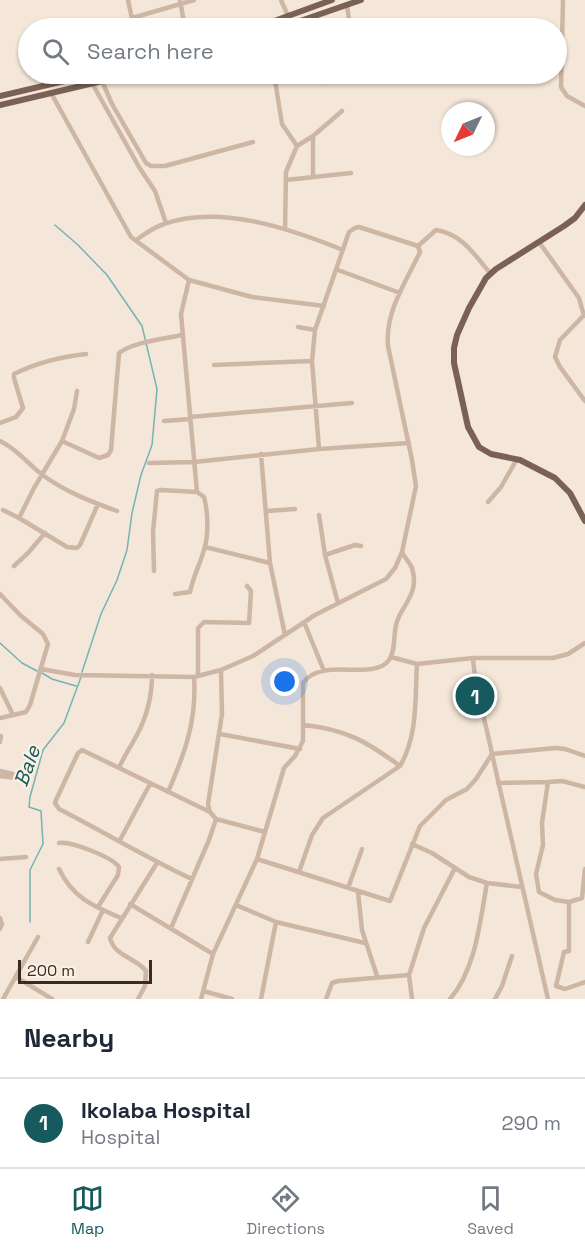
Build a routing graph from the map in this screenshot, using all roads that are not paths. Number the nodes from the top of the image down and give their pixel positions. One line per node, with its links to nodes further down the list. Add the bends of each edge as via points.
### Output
1 (128, 0): 12 (street)
2 (194, 0): 7 (street)
3 (281, 0): 10 (street)
4 (331, 0): 9 (main road); 10 (main road)
5 (361, 0): 8 (main road)
6 (563, 0): 17 (street)
7 (181, 2): 12 (street); 13 (street)
8 (347, 5): 9 (main road); 16 (street)
9 (334, 9): 11 (main road)
10 (288, 16): 14 (main road)
11 (313, 16): 15 (main road)
12 (132, 18)
13 (183, 18)
14 (282, 18)
15 (308, 18)
16 (349, 18)
17 (563, 18)
18 (51, 84): 25 (main road)
19 (88, 84): 24 (main road)
20 (93, 84): 36 (street, via 155,191)
21 (103, 84): 30 (street, via 133,142 151,166 165,166)
22 (276, 84): 31 (street, via 282,124)
23 (561, 84): 27 (street, via 567,96)
24 (51, 93): 26 (main road); 38 (street, via 128,234)
25 (0, 96)
26 (0, 105)
27 (585, 106)
28 (342, 111): 29 (street)
29 (313, 136): 31 (street); 33 (street)
30 (253, 142)
31 (297, 146): 34 (street)
32 (351, 173): 33 (street)
33 (313, 176): 34 (street)
34 (286, 180): 37 (street)
35 (585, 205): 39 (main road, via 575,218)
36 (165, 223): 37 (street, via 222,217); 38 (street)
37 (285, 229): 41 (street)
38 (136, 240): 44 (street)
39 (539, 242): 43 (main road); 47 (street, via 579,298)
40 (418, 246): 41 (street, via 358,227 351,230); 43 (street, via 436,230 449,233 466,244); 45 (street, via 420,252)
41 (343, 250): 42 (street)
42 (338, 270): 45 (street); 46 (street)
43 (490, 273): 66 (main road, via 457,335 454,363 465,417 475,441 491,454)
44 (189, 280): 46 (street, via 252,297); 50 (street, via 182,307)
45 (400, 293): 63 (street, via 391,311 387,338)
46 (324, 306): 49 (street)
47 (584, 316): 55 (street, via 560,340 555,357)
48 (298, 327): 49 (street)
49 (315, 330): 52 (street)
50 (182, 335): 58 (street); 62 (street, via 124,349 118,355 108,455 99,458)
51 (86, 354): 60 (street, via 55,358 14,374 24,408 16,417)
52 (312, 361): 53 (street); 57 (street)
53 (214, 365)
54 (77, 392): 62 (street)
55 (585, 401)
56 (352, 403): 57 (street)
57 (317, 406): 58 (street); 64 (street)
58 (190, 418): 59 (street); 67 (street)
59 (164, 422)
60 (0, 423)
61 (0, 441): 69 (street)
62 (62, 441): 69 (street)
63 (409, 443): 64 (street); 83 (street, via 416,486)
64 (319, 449): 65 (street)
65 (261, 454): 67 (street); 76 (street)
66 (517, 459): 71 (street); 79 (main road, via 555,478)
67 (194, 462): 68 (street); 70 (street)
68 (149, 463)
69 (42, 475): 72 (street); 78 (street)
70 (197, 492): 82 (street, via 204,497 206,510); 87 (street, via 161,490 155,494)
71 (488, 502)
72 (99, 504): 75 (street); 80 (street, via 76,548)
73 (295, 509): 76 (street)
74 (3, 510): 78 (street)
75 (117, 511)
76 (267, 511): 85 (street)
77 (319, 515): 84 (street)
78 (19, 518): 80 (street)
79 (585, 521)
80 (45, 533): 86 (street)
81 (362, 546): 84 (street)
82 (205, 548): 85 (street); 90 (street, via 190,592)
83 (402, 552): 91 (street, via 387,579); 95 (street, via 411,567 414,584 409,602 395,624)
84 (325, 555): 91 (street)
85 (270, 562): 93 (street)
86 (14, 566)
87 (154, 570)
88 (248, 586): 102 (street, via 249,623 204,622 198,628)
89 (0, 594): 100 (street, via 46,638)
90 (175, 594)
91 (338, 603): 92 (street)
92 (304, 622): 93 (street); 99 (street)
93 (285, 635): 98 (street, via 253,656)
94 (585, 643): 96 (street, via 553,658)
95 (391, 657): 97 (street); 99 (street, via 375,668)
96 (473, 658): 97 (street); 111 (street)
97 (417, 664): 113 (street, via 411,740)
98 (221, 670): 102 (street); 107 (street)
99 (324, 671): 106 (street, via 303,683)
100 (40, 674): 101 (street); 104 (street, via 26,712)
101 (152, 675): 102 (street); 114 (street, via 146,713)
102 (196, 676): 121 (street, via 189,738)
103 (0, 688): 104 (street)
104 (14, 716): 105 (street)
105 (0, 718)
106 (303, 725): 110 (street); 113 (street, via 329,728 365,741)
107 (220, 734): 110 (street); 122 (street, via 210,786)
108 (1, 736): 109 (street)
109 (0, 742)
110 (300, 750): 124 (street, via 284,768)
111 (492, 754): 112 (street, via 556,748); 118 (street); 127 (street, via 467,789 446,800 420,826)
112 (585, 756)
113 (400, 766): 136 (street, via 323,818)
114 (119, 768): 119 (street); 125 (street, via 79,751 55,803 59,809)
115 (0, 771): 116 (street, via 17,775)
116 (0, 776)
117 (548, 782): 118 (street); 120 (street); 142 (street, via 543,844 536,874 539,892)
118 (498, 783): 139 (street)
119 (150, 784): 121 (street); 125 (street)
120 (585, 786)
121 (168, 792): 122 (street)
122 (210, 812): 123 (street)
123 (216, 819): 124 (street); 137 (street)
124 (265, 832): 131 (street)
125 (120, 840): 132 (street)
126 (59, 843): 145 (street, via 84,848 113,860 119,867)
127 (412, 844): 133 (street); 141 (street, via 390,901)
128 (362, 849): 140 (street)
129 (26, 858): 130 (street)
130 (0, 859)
131 (257, 859): 136 (street); 144 (street)
132 (157, 863): 137 (street); 143 (street)
133 (455, 868): 138 (street); 156 (street, via 424,928)
134 (60, 869): 145 (street, via 74,892)
135 (585, 869): 142 (street, via 582,898)
136 (299, 872): 140 (street)
137 (192, 879): 149 (street)
138 (487, 883): 139 (street); 169 (street, via 468,967)
139 (522, 886): 171 (street)
140 (348, 888): 141 (street)
141 (358, 892): 153 (street)
142 (569, 902): 159 (street, via 569,951 564,952 561,960 556,986 565,989)
143 (130, 904): 147 (street); 149 (street)
144 (236, 905): 148 (street); 154 (street)
145 (101, 909): 147 (street); 152 (street)
146 (0, 918): 150 (street)
147 (121, 918): 163 (street, via 110,938 117,951 146,971 145,986)
148 (276, 922): 153 (street); 166 (street)
149 (171, 928): 154 (street)
150 (0, 929)
151 (38, 937): 158 (street)
152 (88, 942)
153 (365, 943): 157 (street)
154 (213, 954): 160 (street)
155 (512, 957): 170 (street)
156 (409, 975): 157 (street); 168 (street)
157 (377, 976): 167 (street, via 332,983)
158 (16, 977): 161 (street); 162 (street)
159 (585, 982)
160 (203, 991): 164 (street); 165 (street)
161 (3, 999)
162 (52, 999)
163 (138, 999)
164 (201, 999)
165 (232, 999)
166 (262, 999)
167 (326, 999)
168 (412, 999)
169 (450, 999)
170 (495, 999)
171 (548, 999)

